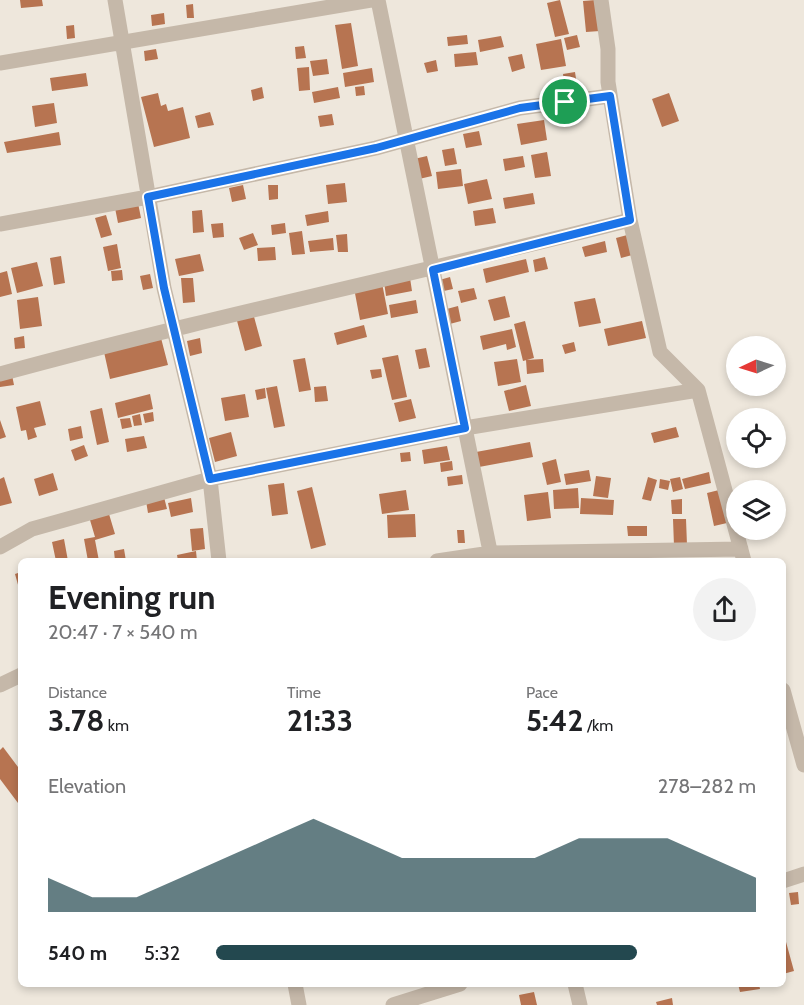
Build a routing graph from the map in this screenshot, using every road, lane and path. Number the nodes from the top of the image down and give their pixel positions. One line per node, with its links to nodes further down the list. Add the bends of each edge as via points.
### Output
1 (115, 0): 5 (street)
2 (371, 0): 5 (street)
3 (378, 0): 8 (street)
4 (601, 0): 7 (street)
5 (122, 44): 6 (street); 9 (street)
6 (0, 63)
7 (610, 96): 8 (street, via 520,108); 10 (street)
8 (406, 139): 9 (street); 12 (street)
9 (148, 197): 11 (street); 13 (street)
10 (630, 220): 12 (street); 15 (street, via 660,352)
11 (0, 224)
12 (433, 270): 13 (street); 16 (street)
13 (174, 327): 14 (street); 17 (street)
14 (0, 374)
15 (698, 390): 16 (street); 19 (street)
16 (465, 428): 17 (street); 20 (street)
17 (210, 479): 18 (street, via 32,529); 21 (street)
18 (0, 547)
19 (743, 555): 20 (street)
20 (491, 557)
21 (219, 558)
22 (18, 676): 23 (street)
23 (0, 685)
24 (788, 723): 25 (street)
25 (804, 765)
26 (804, 874): 27 (street)
27 (786, 880)
28 (296, 987): 31 (street)
29 (450, 987): 32 (street)
30 (576, 987): 33 (street)
31 (299, 1005)
32 (393, 1005)
33 (580, 1005)

